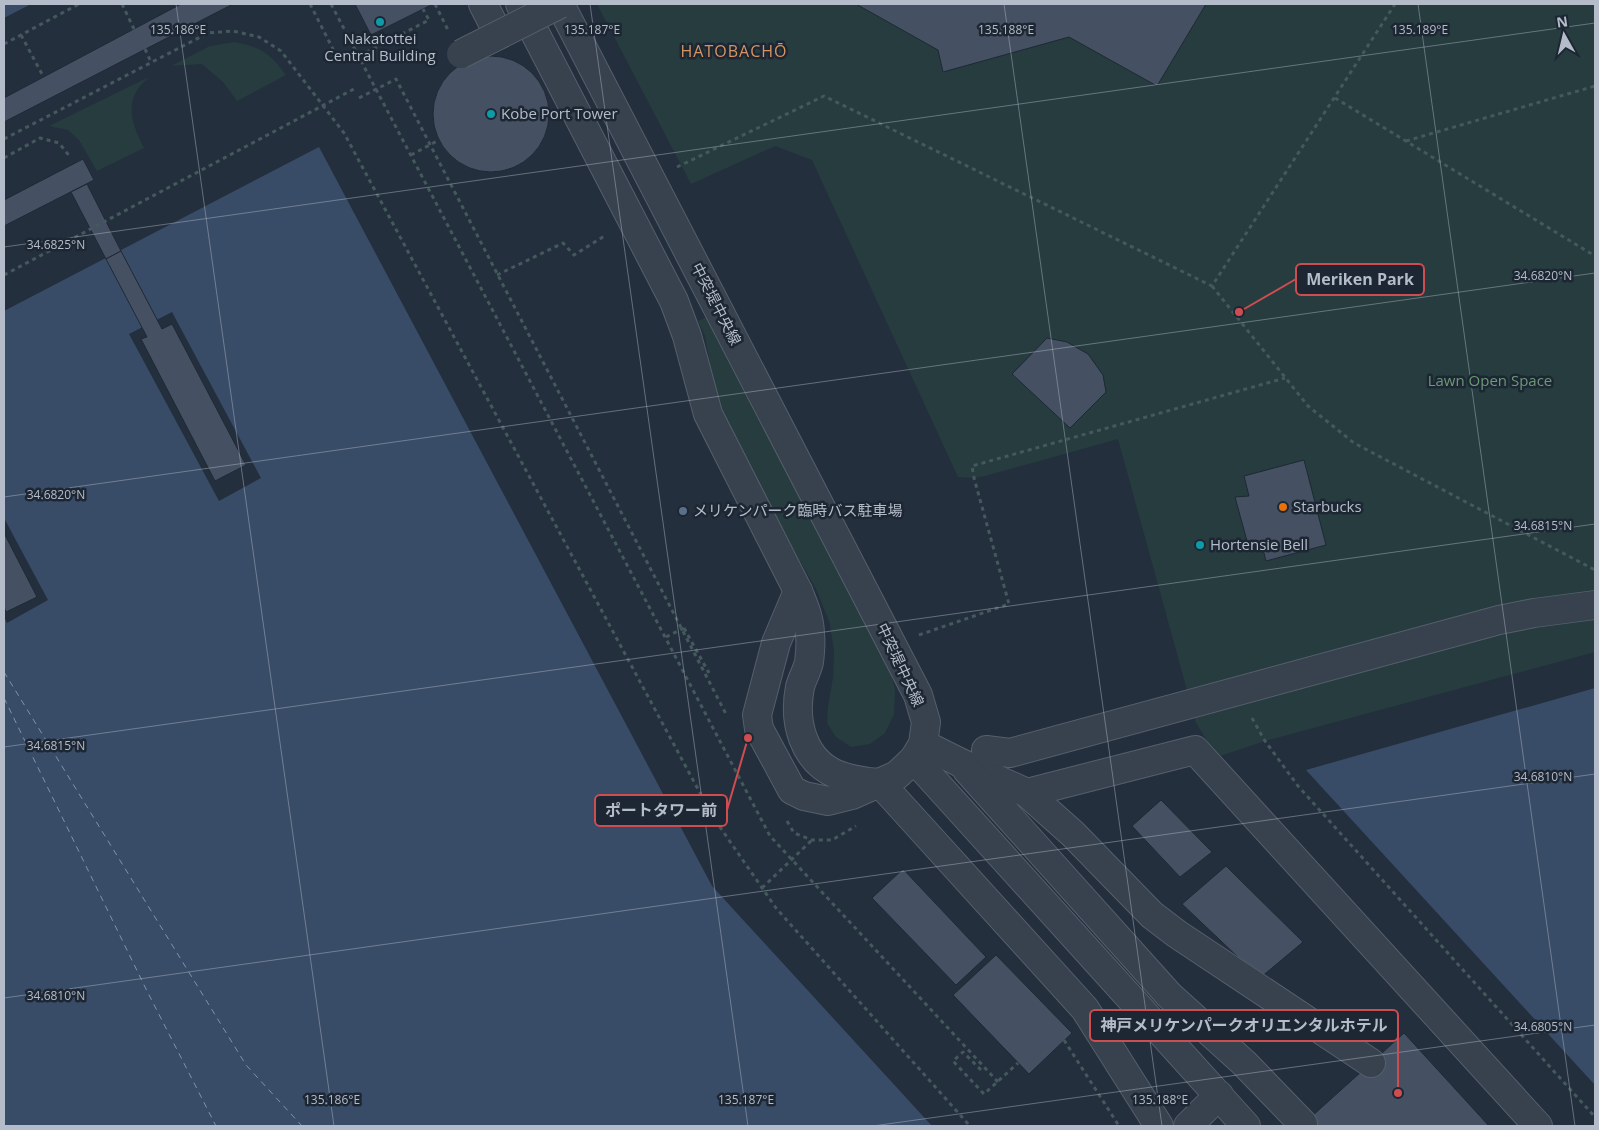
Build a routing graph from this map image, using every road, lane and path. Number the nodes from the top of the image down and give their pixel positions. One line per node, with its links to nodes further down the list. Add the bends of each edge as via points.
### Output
1 (79, 4): 11 (path)
2 (122, 4): 10 (path)
3 (310, 4): 16 (path)
4 (331, 4): 17 (path, bridge)
5 (483, 4): 12 (street)
6 (520, 4): 39 (street, via 674,301 708,414)
7 (560, 4): 12 (street, bridge); 47 (street, 中突堤中央線, via 918,695 926,722)
8 (1395, 4): 23 (path)
9 (423, 9): 17 (path, via 429,20)
10 (134, 29)
11 (21, 35): 13 (path); 19 (path)
12 (499, 35): 15 (street, bridge)
13 (4, 44)
14 (144, 49): 18 (path)
15 (461, 54)
16 (336, 55)
17 (359, 56): 28 (path, bridge)
18 (151, 62): 24 (path, via 208,34 233,31 259,37 281,51); 25 (path)
19 (42, 74)
20 (1595, 86): 27 (path)
21 (354, 89): 24 (path)
22 (359, 98): 35 (path, via 396,79)
23 (1335, 98): 27 (path); 36 (path)
24 (323, 106): 34 (path); 54 (path, via 344,133 714,817)
25 (4, 138)
26 (439, 140): 28 (path, bridge)
27 (1406, 141): 33 (path)
28 (411, 155): 41 (path, bridge)
29 (4, 158): 30 (path, via 40,138 59,143)
30 (71, 158)
31 (684, 163): 36 (path, via 824,96)
32 (607, 234): 35 (path, via 574,255 563,243)
33 (1595, 256)
34 (4, 275)
35 (497, 275): 45 (path)
36 (1212, 286): 37 (path)
37 (1285, 378): 38 (path, via 1308,406 1354,442); 42 (path, via 972,466 1009,604)
38 (1595, 570)
39 (798, 591): 49 (street, via 809,616 810,636 809,662 800,688 799,708 799,727 805,745 819,763 837,774); 49 (street, via 776,644 757,715 759,729 792,790 804,796 828,801)
40 (1595, 605): 44 (street, via 1499,620)
41 (666, 637): 43 (path, bridge, via 684,628); 59 (path, bridge, via 770,836)
42 (911, 638)
43 (709, 673)
44 (1237, 691): 46 (street, via 1010,753); 61 (path, via 1265,741 1298,786)
45 (728, 717)
46 (986, 750)
47 (919, 751): 48 (street); 49 (street, via 897,775); 60 (street)
48 (961, 763): 50 (street); 62 (street, via 1169,994 1244,1063)
49 (880, 783): 65 (street, via 1085,1009)
50 (1028, 793): 57 (street, via 1152,915); 68 (street, via 1195,750)
51 (784, 817): 53 (path, via 794,833)
52 (862, 822): 53 (path, via 832,840)
53 (812, 840): 54 (path)
54 (762, 888): 63 (path, via 776,908)
55 (1064, 1040): 64 (path)
56 (1018, 1063): 59 (path)
57 (1371, 1063)
58 (981, 1070): 59 (path, via 963,1052 953,1061 984,1094)
59 (998, 1082)
60 (1218, 1095): 66 (street); 67 (street)
61 (1595, 1117)
62 (1303, 1124)
63 (970, 1126)
64 (1119, 1126)
65 (1159, 1126)
66 (1188, 1126)
67 (1246, 1126)
68 (1538, 1126)

